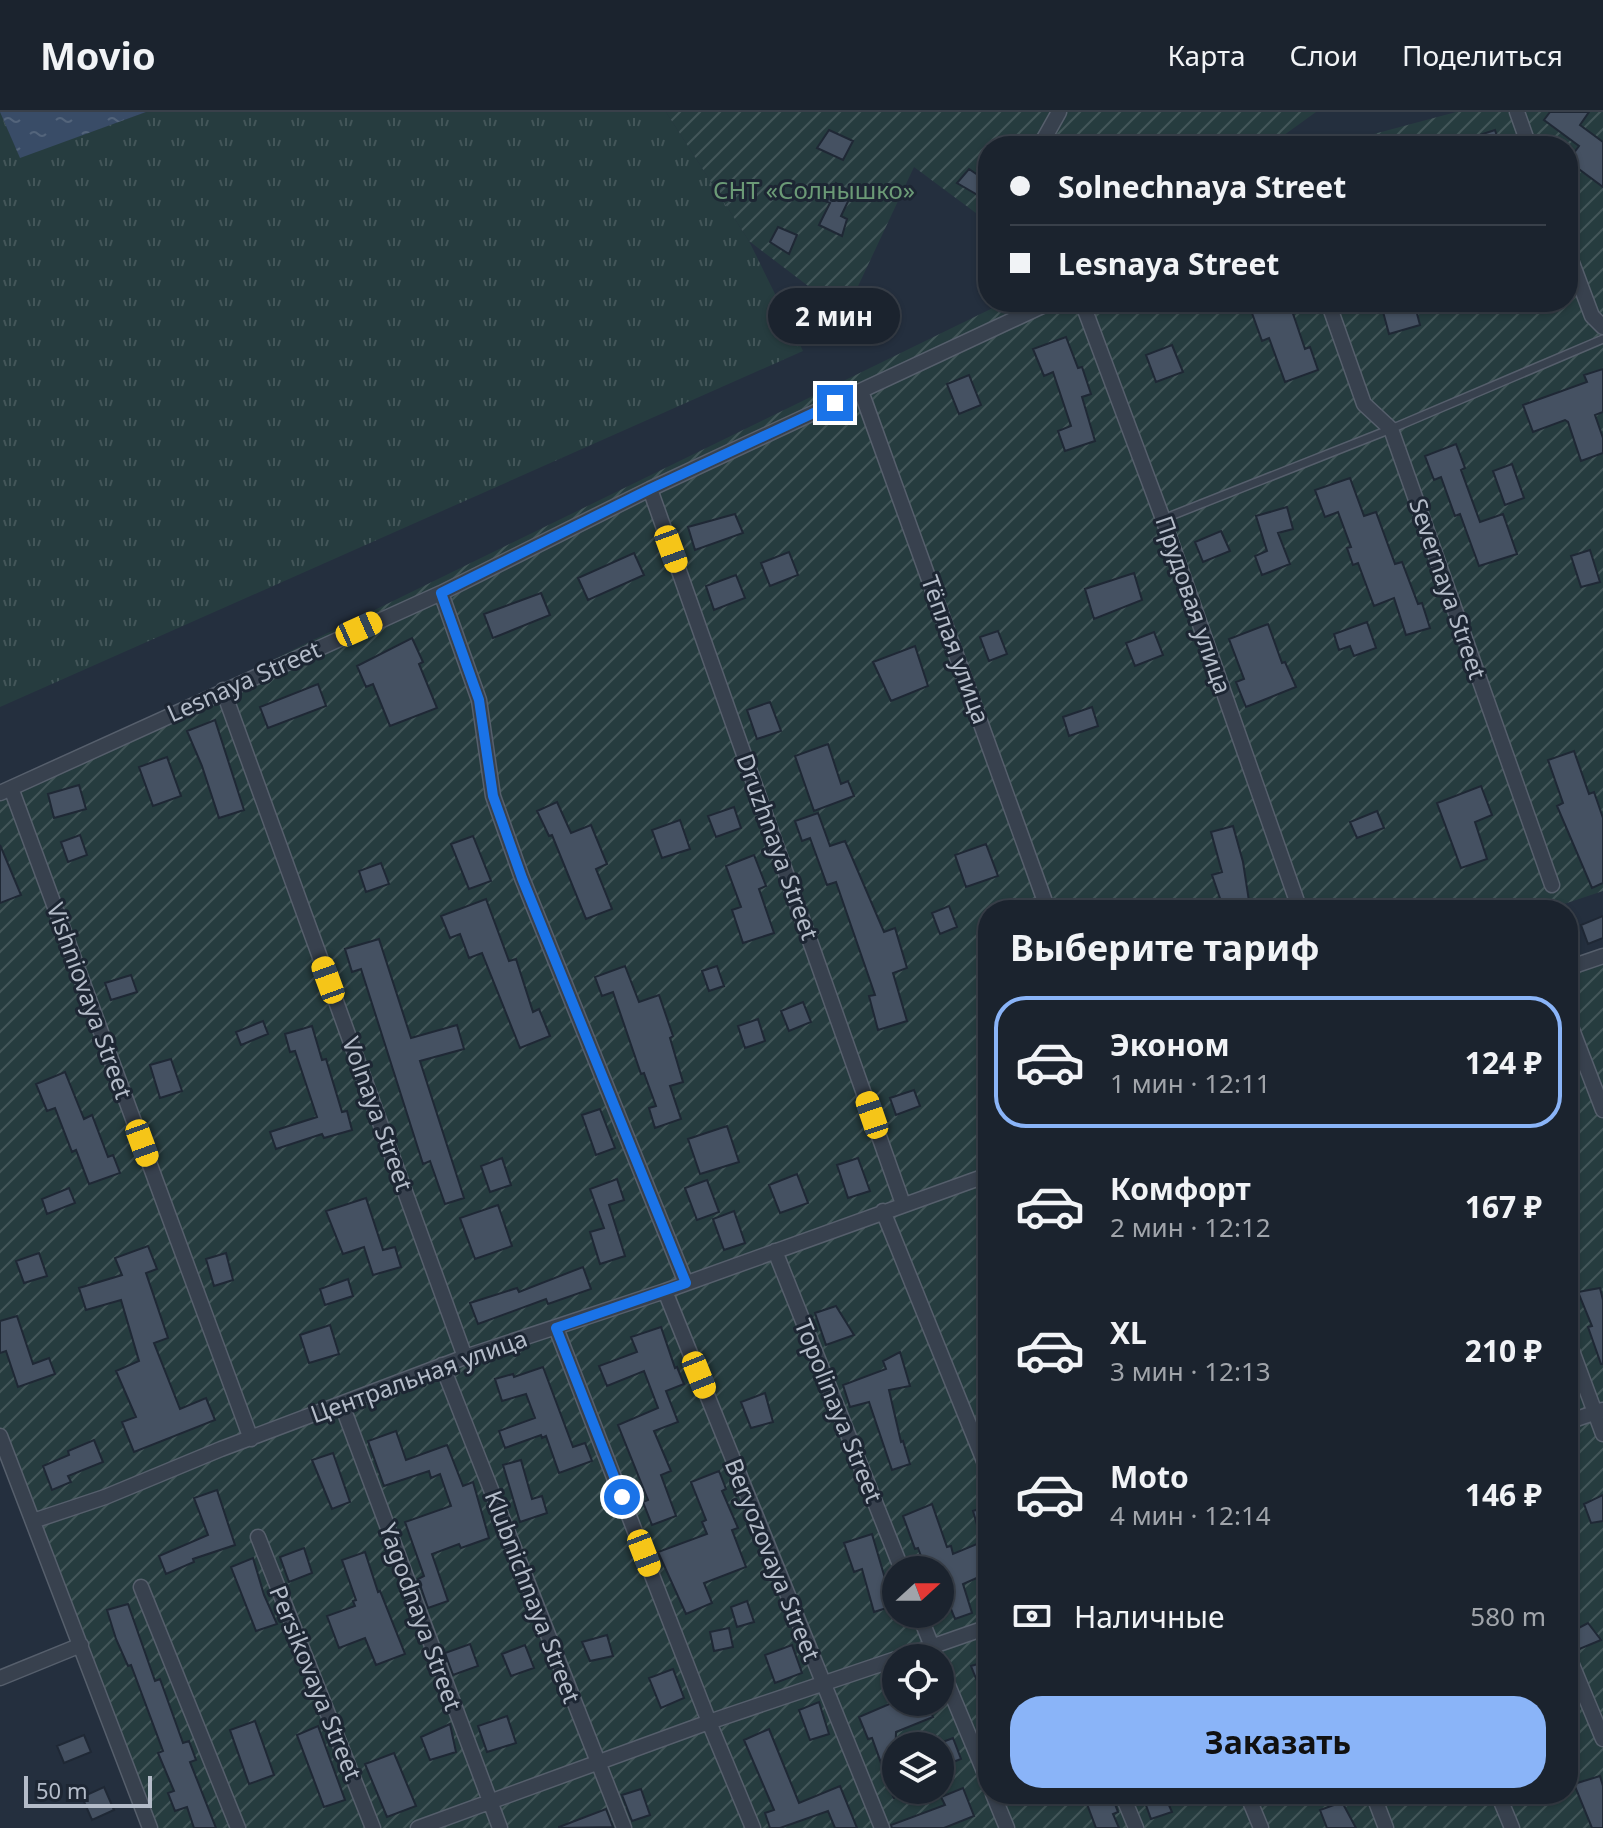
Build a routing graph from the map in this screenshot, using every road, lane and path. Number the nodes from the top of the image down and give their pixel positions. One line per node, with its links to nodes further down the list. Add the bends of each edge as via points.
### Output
1 (1059, 112): 3 (street)
2 (1517, 112): 4 (street)
3 (1046, 136)
4 (1525, 136)
5 (1578, 279): 9 (street, via 1592,316)
6 (1030, 312): 11 (street, Lesnaya Street)
7 (1086, 312): 14 (street, Прудовая улица)
8 (1332, 312): 12 (street, Severnaya Street, via 1364,404)
9 (1603, 327)
10 (1603, 339): 12 (lane)
11 (861, 391): 13 (street, Lesnaya Street); 19 (street, Тёплая улица)
12 (1391, 429): 14 (lane); 18 (street, Severnaya Street)
13 (650, 489): 15 (street, Lesnaya Street); 26 (street, Druzhnaya Street)
14 (1163, 519): 20 (street, Прудовая улица)
15 (441, 593): 16 (street, Lesnaya Street); 29 (street, via 479,700 493,796 522,878)
16 (223, 690): 17 (street, Lesnaya Street); 32 (street, Volnaya Street)
17 (5, 790): 40 (street, Vishniovaya Street)
18 (1552, 885)
19 (1044, 900)
20 (1296, 900)
21 (1603, 956): 22 (street)
22 (1578, 965)
23 (1578, 1045): 24 (street)
24 (1603, 1110)
25 (978, 1178): 26 (street, Центральная улица)
26 (903, 1204): 27 (street, Центральная улица)
27 (883, 1211): 28 (street, Центральная улица); 41 (street)
28 (775, 1251): 29 (street, Центральная улица); 44 (street, Topolinaya Street)
29 (686, 1283): 30 (street, Центральная улица)
30 (665, 1291): 31 (street, Центральная улица); 52 (street, Beryozovaya Street)
31 (556, 1328): 32 (street, Центральная улица); 54 (street)
32 (465, 1357): 34 (street, Центральная улица)
33 (1578, 1363): 36 (street)
34 (442, 1365): 35 (street, Центральная улица); 57 (street, Klubnichnaya Street)
35 (342, 1405): 40 (street, Центральная улица); 58 (street, Yagodnaya Street)
36 (1599, 1411): 37 (street); 38 (street)
37 (1578, 1418)
38 (1603, 1434)
39 (0, 1436): 42 (street)
40 (251, 1439): 42 (street, Центральная улица)
41 (978, 1446)
42 (33, 1521): 48 (street)
43 (258, 1537): 66 (street, Persikovaya Street)
44 (896, 1556)
45 (141, 1587): 65 (street)
46 (978, 1632): 47 (street)
47 (951, 1644)
48 (81, 1645): 50 (street); 64 (street)
49 (882, 1664): 52 (street)
50 (0, 1678)
51 (1578, 1679): 55 (street)
52 (822, 1685): 54 (street); 71 (street, Beryozovaya Street)
53 (954, 1700): 56 (street)
54 (709, 1722): 57 (street); 70 (street)
55 (1603, 1739)
56 (978, 1757)
57 (596, 1763): 58 (street); 69 (street, Klubnichnaya Street)
58 (490, 1803): 67 (street); 68 (street, Yagodnaya Street)
59 (997, 1804): 72 (street)
60 (1126, 1804): 73 (street)
61 (1251, 1804): 74 (street)
62 (1377, 1804): 75 (street)
63 (1502, 1804): 76 (street)
64 (150, 1828)
65 (238, 1828)
66 (373, 1828)
67 (418, 1828)
68 (500, 1828)
69 (624, 1828)
70 (753, 1828)
71 (882, 1828)
72 (1007, 1828)
73 (1136, 1828)
74 (1261, 1828)
75 (1386, 1828)
76 (1512, 1828)

